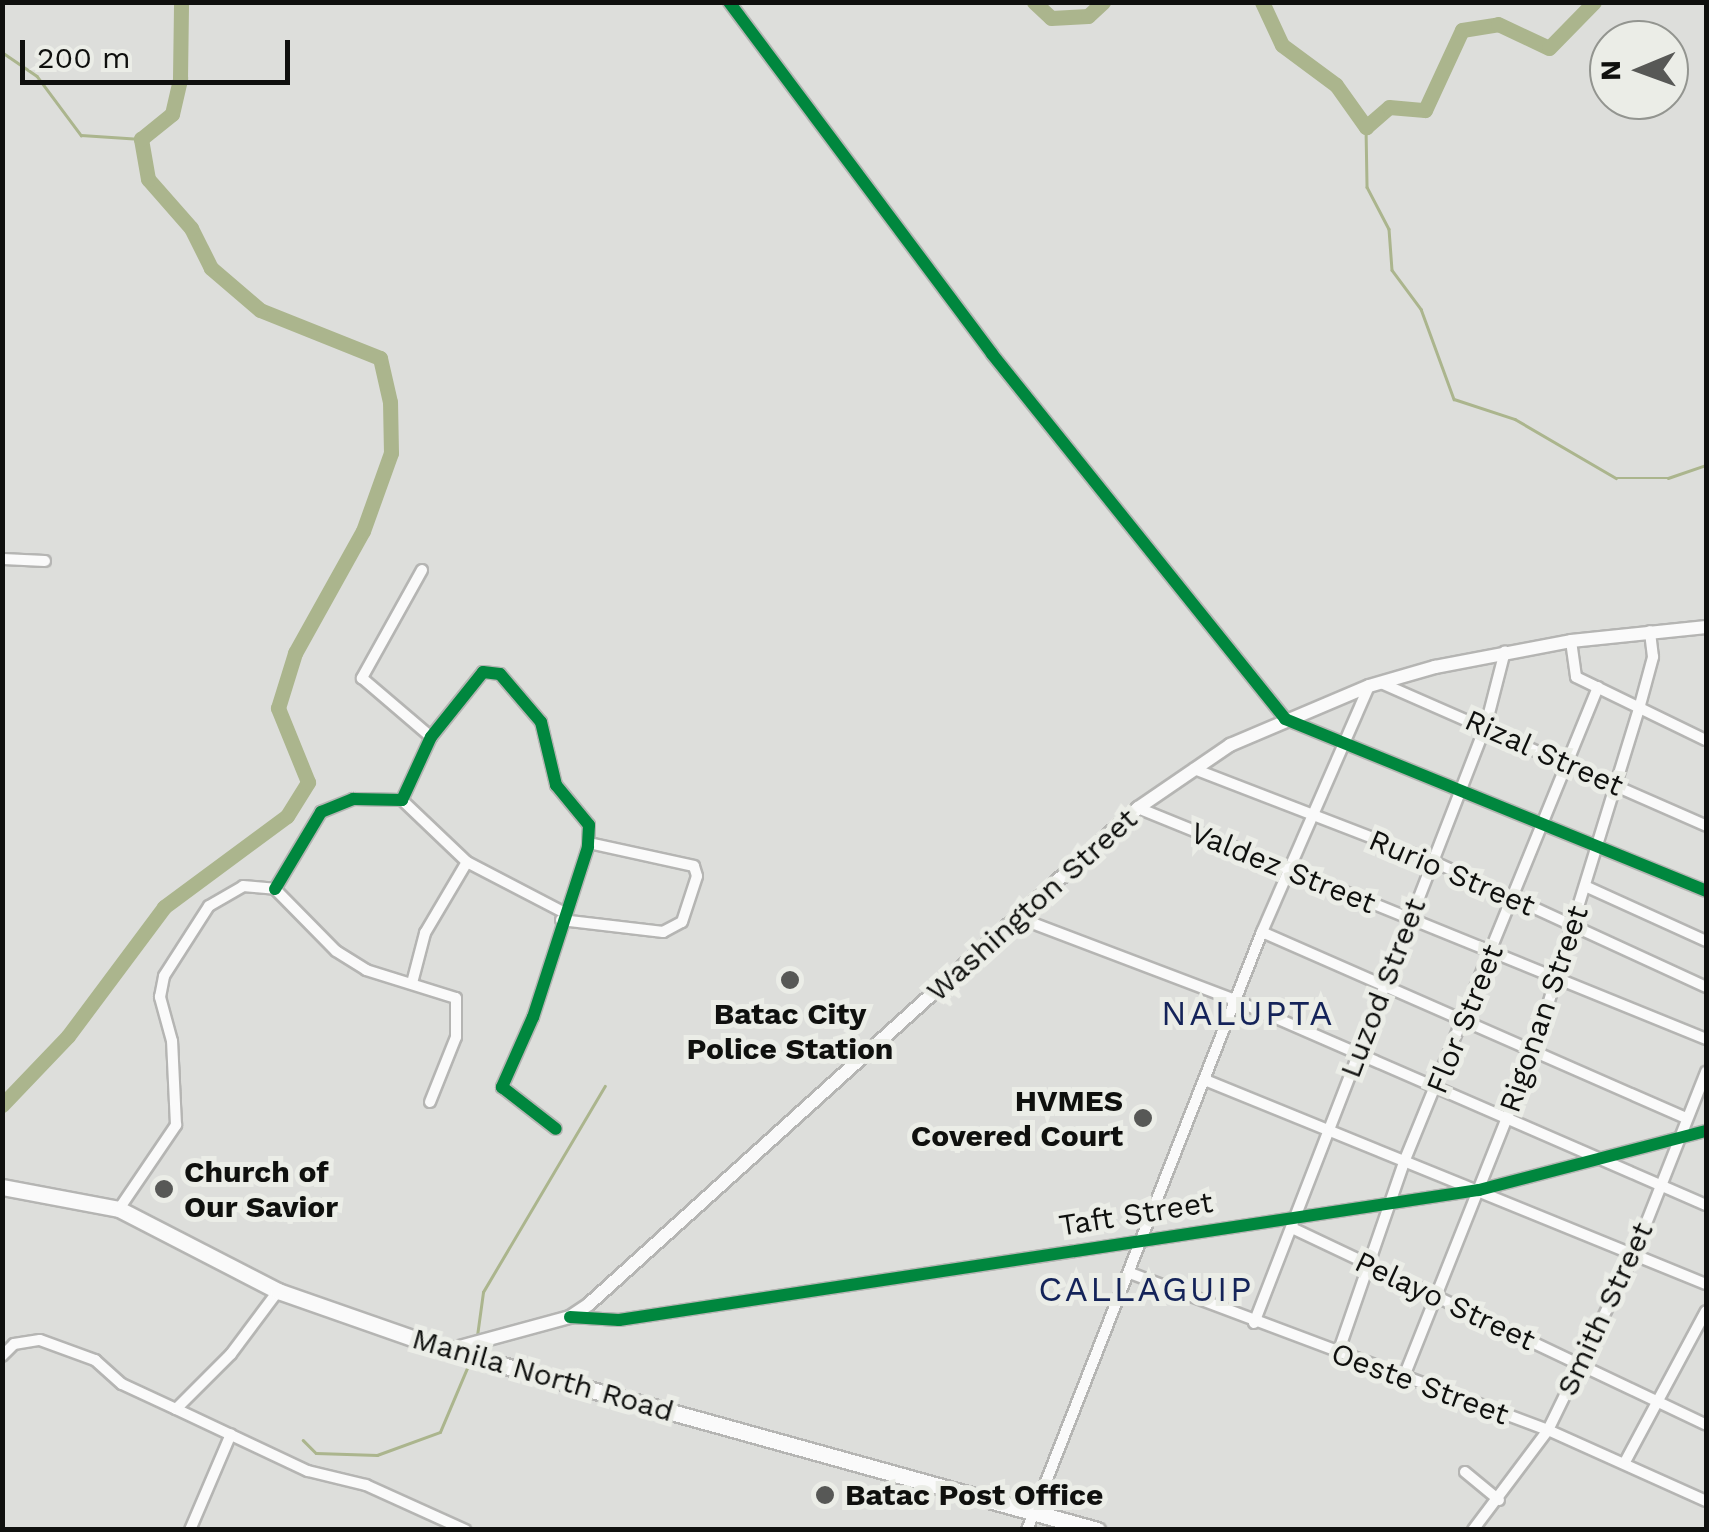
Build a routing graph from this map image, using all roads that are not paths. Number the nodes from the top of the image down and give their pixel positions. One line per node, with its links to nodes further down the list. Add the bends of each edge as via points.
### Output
1 (729, 2): 12 (street, via 1002,368)
2 (2, 559): 3 (street)
3 (45, 562)
4 (422, 570): 14 (street, via 362,678)
5 (1706, 627): 6 (main road, Washington Street)
6 (1650, 631): 7 (main road, Washington Street); 11 (street, Rigonan Street, via 1653,657)
7 (1572, 640): 8 (main road, Washington Street); 10 (street, via 1576,678)
8 (1505, 650): 9 (main road, Washington Street); 13 (street, Luzod Street)
9 (1375, 684): 12 (main road, Washington Street); 13 (street, Rizal Street); 16 (street)
10 (1598, 687): 11 (street); 17 (street, Flor Street)
11 (1640, 705): 15 (street); 19 (street, Rigonan Street)
12 (1284, 719): 16 (street); 18 (main road, Washington Street)
13 (1486, 725): 17 (street, Rizal Street); 20 (street, Luzod Street)
14 (431, 737): 21 (street); 27 (street, via 483,672 500,674 541,722 556,785 586,816)
15 (1706, 740)
16 (1346, 747): 20 (street); 23 (street)
17 (1565, 762): 19 (street, Rizal Street); 24 (street, Flor Street)
18 (1194, 770): 22 (main road, Washington Street); 23 (street, Rurio Street)
19 (1611, 783): 25 (street, Rizal Street); 26 (street, Rigonan Street)
20 (1458, 789): 24 (street); 28 (street, Luzod Street)
21 (402, 800): 29 (street); 32 (street, via 352,799 321,812)
22 (1138, 808): 30 (street, Valdez Street); 36 (main road, Washington Street)
23 (1317, 818): 28 (street, Rurio Street); 30 (street)
24 (1542, 822): 26 (street); 34 (street, Flor Street)
25 (1706, 826)
26 (1595, 842): 31 (street, Rigonan Street); 33 (street)
27 (589, 843): 35 (street); 35 (street, via 694,866 697,876 682,922 663,932)
28 (1430, 860): 34 (street, Rurio Street); 37 (street, Luzod Street)
29 (466, 862): 35 (street); 43 (street, via 425,934)
30 (1294, 872): 37 (street, Valdez Street); 39 (street)
31 (1585, 886): 38 (street, Rigonan Street); 40 (street)
32 (274, 889): 43 (street, via 336,952); 68 (street, via 243,886 219,898 164,976 160,997 172,1041 176,1125)
33 (1706, 891)
34 (1514, 897): 38 (street, Rurio Street); 41 (street, Flor Street)
35 (562, 916): 57 (street, via 526,1038 502,1086)
36 (1019, 918): 46 (street); 79 (main road, Washington Street)
37 (1410, 920): 41 (street, Valdez Street); 44 (street, Luzod Street)
38 (1574, 925): 42 (street, Rigonan Street); 45 (street, Rurio Street)
39 (1262, 932): 44 (street); 46 (street)
40 (1706, 942)
41 (1492, 954): 42 (street, Valdez Street); 47 (street, Flor Street)
42 (1555, 982): 48 (street, Valdez Street); 49 (street, Rigonan Street)
43 (412, 984): 54 (street, via 448,992 458,1003 456,1037)
44 (1384, 985): 47 (street); 50 (street, Luzod Street)
45 (1706, 988)
46 (1238, 1001): 50 (street); 52 (street)
47 (1465, 1018): 49 (street); 53 (street, Flor Street)
48 (1706, 1039)
49 (1534, 1050): 55 (street); 56 (street, Rigonan Street)
50 (1358, 1056): 53 (street); 59 (street, Luzod Street)
51 (1706, 1072): 55 (street, Smith Street)
52 (1205, 1080): 59 (street); 71 (street)
53 (1436, 1091): 56 (street); 62 (street, Flor Street)
54 (430, 1102)
55 (1685, 1118): 60 (street, Smith Street)
56 (1506, 1122): 61 (street); 65 (street, Rigonan Street)
57 (556, 1130)
58 (1706, 1131): 60 (street, Taft Street)
59 (1328, 1132): 62 (street); 69 (street, Luzod Street)
60 (1677, 1138): 61 (street, Taft Street); 63 (street, Smith Street)
61 (1598, 1159): 63 (street); 65 (street, Taft Street)
62 (1404, 1162): 65 (street); 66 (street, Flor Street)
63 (1662, 1186): 67 (street); 72 (street, Smith Street)
64 (2, 1187): 68 (highway, Manila North Road)
65 (1479, 1190): 66 (street, Taft Street); 72 (street); 77 (street, Rigonan Street)
66 (1392, 1200): 69 (street, Taft Street); 73 (street, Flor Street)
67 (1706, 1204)
68 (119, 1209): 76 (highway, Manila North Road)
69 (1297, 1216): 70 (street, Luzod Street); 71 (street, Taft Street)
70 (1292, 1228): 73 (street, Pelayo Street); 80 (street, Luzod Street)
71 (1146, 1236): 74 (street); 79 (street, Taft Street, via 619,1320)
72 (1634, 1254): 75 (street); 84 (street, Smith Street)
73 (1368, 1265): 77 (street, Pelayo Street); 82 (street, Flor Street)
74 (1130, 1273): 80 (street, Oeste Street); 95 (street)
75 (1706, 1284)
76 (278, 1291): 81 (highway, Manila North Road); 87 (street, via 231,1354)
77 (1438, 1296): 84 (street, Pelayo Street); 85 (street, Rigonan Street)
78 (1706, 1311): 86 (street)
79 (570, 1318): 81 (main road, Washington Street)
80 (1254, 1323): 82 (street, Oeste Street)
81 (444, 1349): 95 (highway, Manila North Road)
82 (1338, 1354): 85 (street, Oeste Street)
83 (2, 1356): 87 (street, via 14,1344 40,1340 94,1360 122,1384)
84 (1579, 1364): 86 (street, Pelayo Street); 89 (street, Smith Street)
85 (1403, 1378): 89 (street, Oeste Street)
86 (1657, 1401): 88 (street, Pelayo Street); 91 (street)
87 (176, 1409): 90 (street)
88 (1706, 1426)
89 (1548, 1430): 91 (street, Oeste Street); 93 (street, Smith Street)
90 (232, 1434): 96 (street); 97 (street, via 308,1471 366,1485)
91 (1625, 1462): 94 (street, Oeste Street)
92 (1465, 1472): 93 (street)
93 (1499, 1500): 100 (street, Smith Street)
94 (1706, 1501)
95 (1033, 1510): 98 (street); 99 (highway, Manila North Road)
96 (190, 1530)
97 (465, 1530)
98 (1027, 1530)
99 (1097, 1530)
100 (1473, 1530)

